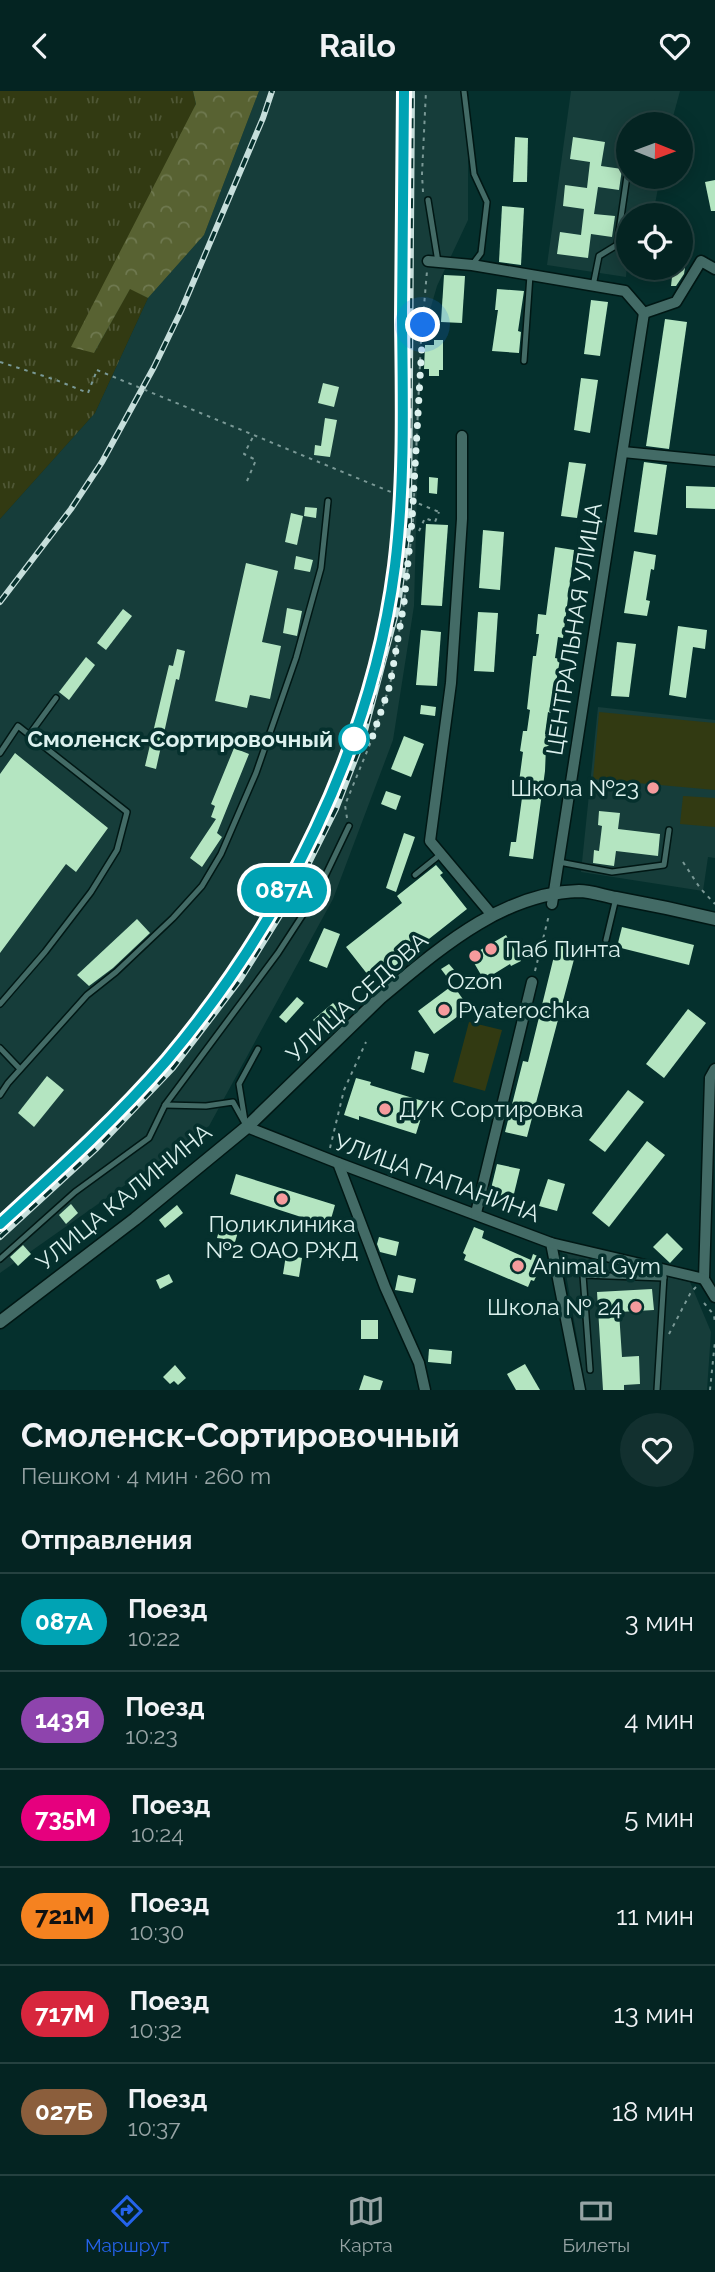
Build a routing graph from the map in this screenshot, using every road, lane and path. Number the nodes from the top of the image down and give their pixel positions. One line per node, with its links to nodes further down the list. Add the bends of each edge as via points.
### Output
1 (426, 91): 4 (path, via 422,174)
2 (464, 91): 6 (lane, via 474,174 487,202 481,253)
3 (625, 189): 9 (lane, via 617,245 599,256)
4 (426, 199): 5 (lane)
5 (433, 262): 6 (street); 23 (path, via 421,341 404,603 390,685 345,806)
6 (472, 265): 8 (street)
7 (715, 269): 10 (street, via 701,261 676,302)
8 (530, 275): 9 (street); 11 (lane)
9 (593, 286): 10 (street, via 625,291)
10 (645, 313): 15 (street, ЦЕНТРАЛЬНАЯ УЛИЦА)
11 (524, 361)
12 (0, 362): 13 (path, bridge, via 88,393 97,370)
13 (254, 435): 17 (path, via 244,454 256,460); 19 (path, bridge, via 439,512 435,522 425,518)
14 (462, 436): 25 (street, via 463,519 451,683 430,841)
15 (623, 452): 16 (street); 27 (street, ЦЕНТРАЛЬНАЯ УЛИЦА)
16 (715, 461)
17 (247, 481)
18 (328, 501): 40 (lane, via 321,568 296,658 222,854 202,886 173,918 87,995)
19 (419, 531)
20 (56, 698): 21 (lane)
21 (29, 735): 22 (lane, via 18,726); 36 (lane, via 127,812 117,850 91,893)
22 (0, 753)
23 (349, 826): 44 (lane, via 317,893 278,953)
24 (669, 830): 27 (lane, via 664,865 612,872)
25 (441, 854): 28 (lane); 32 (street)
26 (682, 862): 31 (path)
27 (559, 863): 30 (street, ЦЕНТРАЛЬНАЯ УЛИЦА)
28 (415, 875)
29 (616, 898): 30 (street, УЛИЦА СЕДОВА, via 581,891); 33 (street, УЛИЦА СЕДОВА); 34 (lane)
30 (553, 900): 32 (street, УЛИЦА СЕДОВА, via 534,898); 35 (path)
31 (715, 904)
32 (492, 915): 43 (street, УЛИЦА СЕДОВА, via 381,997)
33 (715, 919)
34 (606, 940)
35 (532, 982): 47 (street)
36 (0, 1004)
37 (366, 1042): 46 (path, via 344,1090)
38 (0, 1048): 40 (lane)
39 (258, 1049): 45 (lane, via 239,1084)
40 (20, 1069): 42 (lane)
41 (715, 1069): 51 (street, via 710,1078)
42 (0, 1095)
43 (273, 1104): 45 (street, УЛИЦА КАЛИНИНА)
44 (165, 1105): 45 (lane, via 233,1102); 49 (lane, via 149,1138 75,1192)
45 (247, 1127): 46 (street, УЛИЦА ПАПАНИНА); 53 (street, УЛИЦА КАЛИНИНА)
46 (333, 1161): 47 (street, УЛИЦА ПАПАНИНА); 57 (street, via 419,1363)
47 (476, 1213): 48 (street, УЛИЦА ПАПАНИНА)
48 (551, 1243): 50 (street); 58 (street, УЛИЦА ПАПАНИНА)
49 (0, 1259)
50 (664, 1274): 51 (street); 55 (lane); 56 (lane, via 583,1275)
51 (704, 1279): 52 (street); 55 (path, via 691,1292)
52 (715, 1297)
53 (0, 1322)
54 (715, 1341): 60 (path)
55 (659, 1353): 59 (lane)
56 (590, 1370)
57 (425, 1390)
58 (580, 1390)
59 (657, 1390)
60 (710, 1390)

